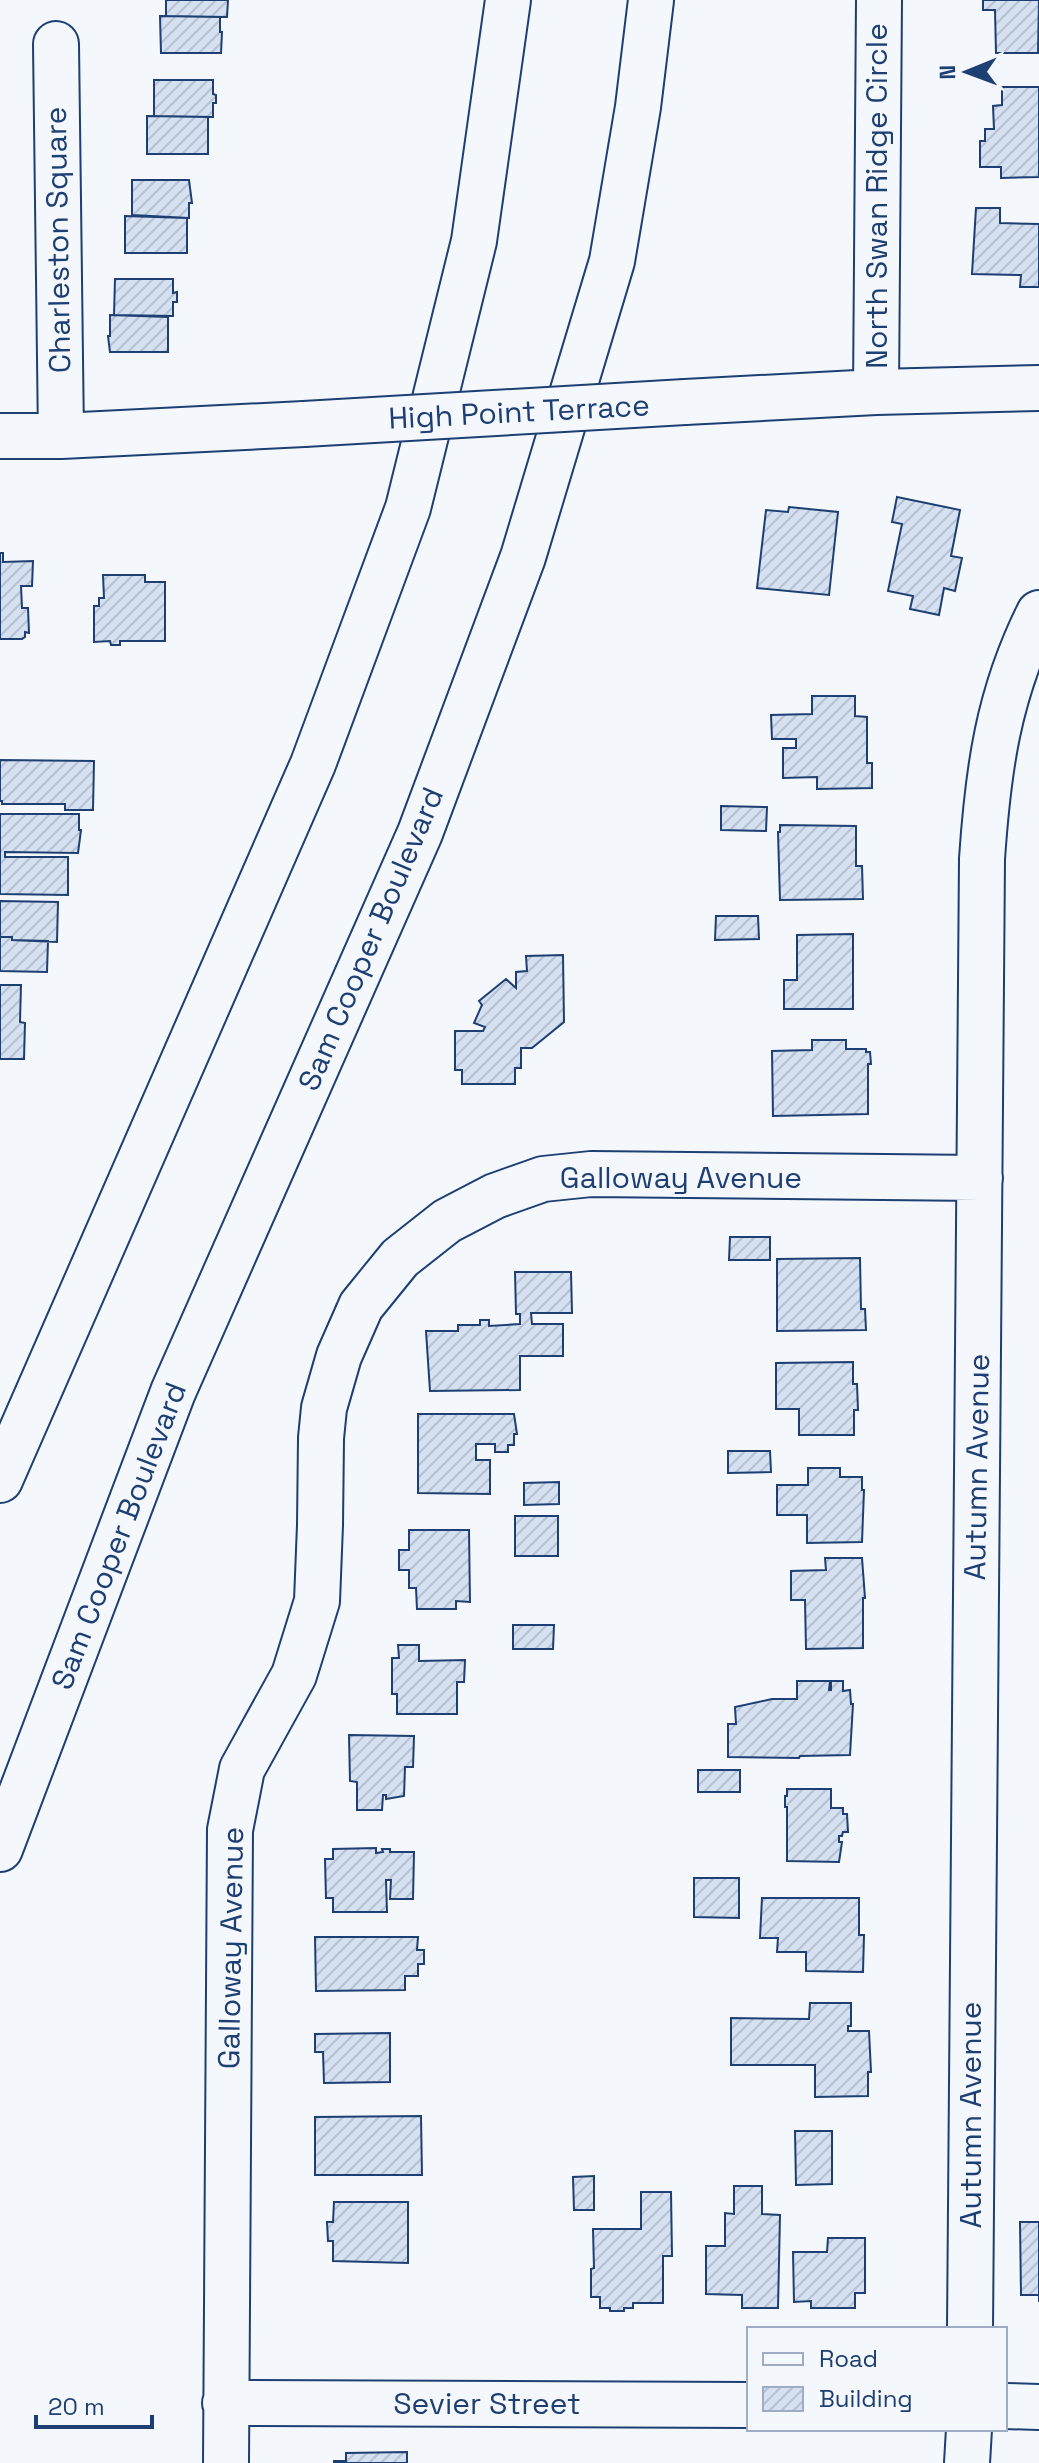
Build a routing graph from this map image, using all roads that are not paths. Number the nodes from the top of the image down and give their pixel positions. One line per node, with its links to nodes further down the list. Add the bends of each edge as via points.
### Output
1 (508, 0): 11 (main road, via 474,241 408,508 313,764)
2 (651, 0): 12 (main road, Sam Cooper Boulevard, via 612,261 523,557 420,833 173,1392)
3 (879, 0): 6 (main road, North Swan Ridge Circle)
4 (56, 44): 8 (main road, Charleston Square)
5 (1039, 388): 6 (main road, High Point Terrace)
6 (876, 392): 8 (main road, High Point Terrace, bridge)
7 (0, 436): 8 (main road, High Point Terrace)
8 (61, 436)
9 (1039, 613): 10 (main road, Autumn Avenue, via 1002,705 986,790)
10 (980, 1178): 13 (main road, Autumn Avenue); 14 (main road, Galloway Avenue, via 591,1174 543,1179 447,1221 400,1258 361,1306 324,1408 317,1601 294,1675 242,1769 230,1830)
11 (0, 1480)
12 (1, 1849)
13 (970, 2327)
14 (225, 2403): 15 (main road, Sevier Street); 19 (main road, Galloway Avenue)
15 (747, 2405)
16 (1007, 2406): 17 (main road)
17 (1039, 2407)
18 (969, 2431): 20 (main road)
19 (226, 2463)
20 (967, 2463)

